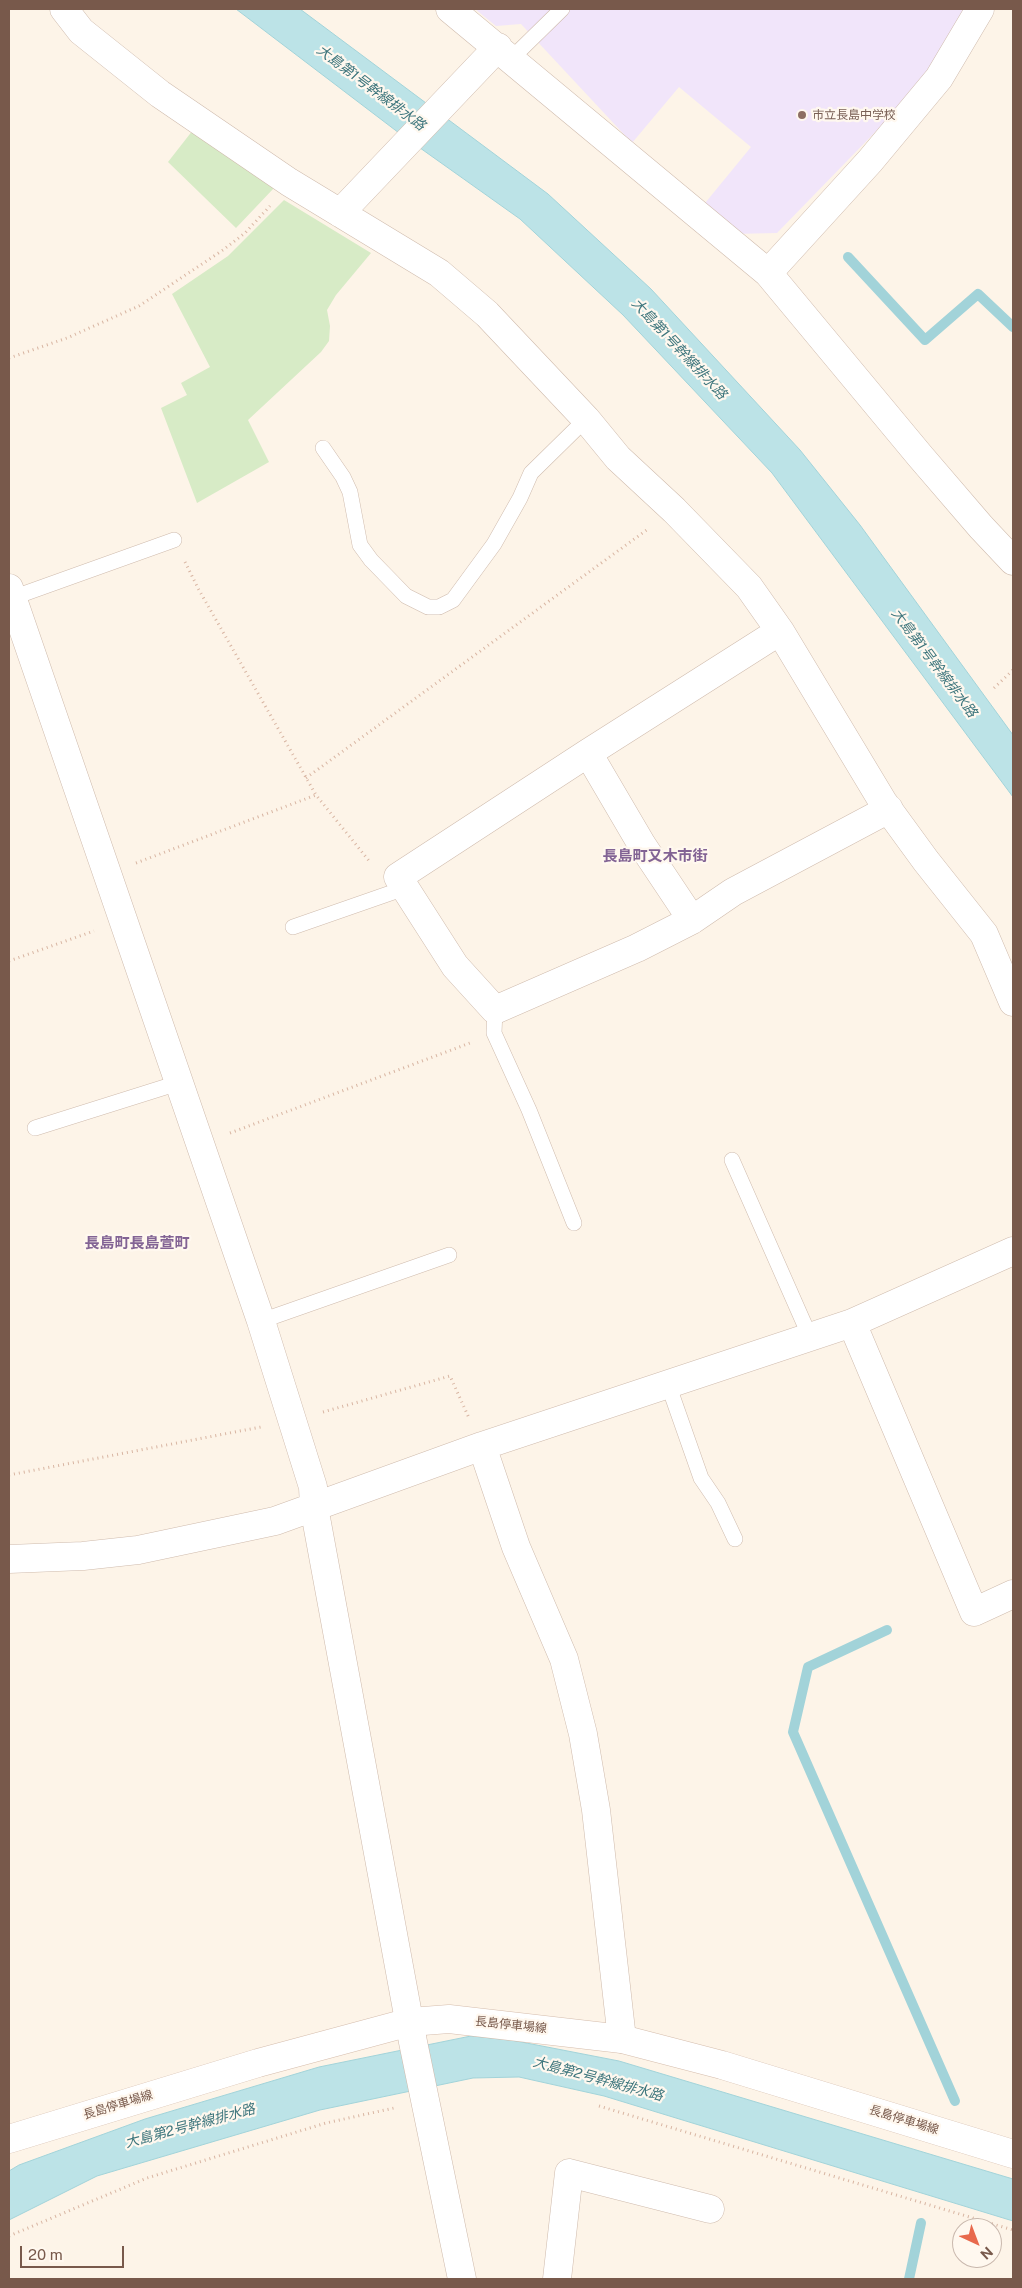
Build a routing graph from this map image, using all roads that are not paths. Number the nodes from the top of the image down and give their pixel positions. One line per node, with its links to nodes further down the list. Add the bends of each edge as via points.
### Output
1 (64, 9): 6 (street, via 82,31 160,94)
2 (450, 9): 5 (street)
3 (562, 9): 5 (lane)
4 (980, 9): 7 (street, via 939,78 870,161)
5 (505, 53): 6 (street, via 455,93); 7 (street)
6 (340, 213): 8 (street, via 439,273 487,314)
7 (768, 273): 11 (street, via 944,484)
8 (586, 419): 9 (lane, via 531,473 494,544 453,600 439,607 428,607 406,596 360,545 350,492); 13 (street, via 637,477 749,587)
9 (323, 448)
10 (174, 540): 12 (lane)
11 (1013, 561)
12 (10, 593): 21 (street)
13 (780, 631): 14 (street); 15 (street)
14 (588, 754): 16 (street); 17 (street, via 642,845)
15 (889, 809): 17 (street, via 733,892); 19 (street, via 984,934)
16 (402, 883): 18 (lane); 20 (street)
17 (692, 920): 20 (street)
18 (293, 927)
19 (1013, 1002)
20 (494, 1022): 24 (lane)
21 (178, 1083): 22 (lane); 27 (street)
22 (35, 1128)
23 (732, 1160): 29 (lane)
24 (574, 1223)
25 (1013, 1251): 28 (street)
26 (450, 1255): 27 (lane)
27 (261, 1321): 32 (street, via 313,1487)
28 (852, 1323): 29 (street); 35 (street, via 974,1612)
29 (810, 1337): 30 (street)
30 (668, 1384): 31 (street); 33 (lane, via 701,1478 718,1503)
31 (482, 1446): 32 (street); 37 (street, via 516,1547 564,1659 583,1734 596,1810)
32 (314, 1507): 34 (street, via 275,1521 138,1550); 36 (street)
33 (735, 1539)
34 (9, 1559)
35 (1013, 1594)
36 (412, 2032): 37 (street, 長島停車場線, via 449,2019); 38 (street, 長島停車場線, via 258,2064); 41 (street)
37 (622, 2039): 39 (street, 長島停車場線, via 722,2065)
38 (9, 2139)
39 (1013, 2154)
40 (710, 2209): 42 (street, via 569,2173)
41 (462, 2279)
42 (557, 2279)

